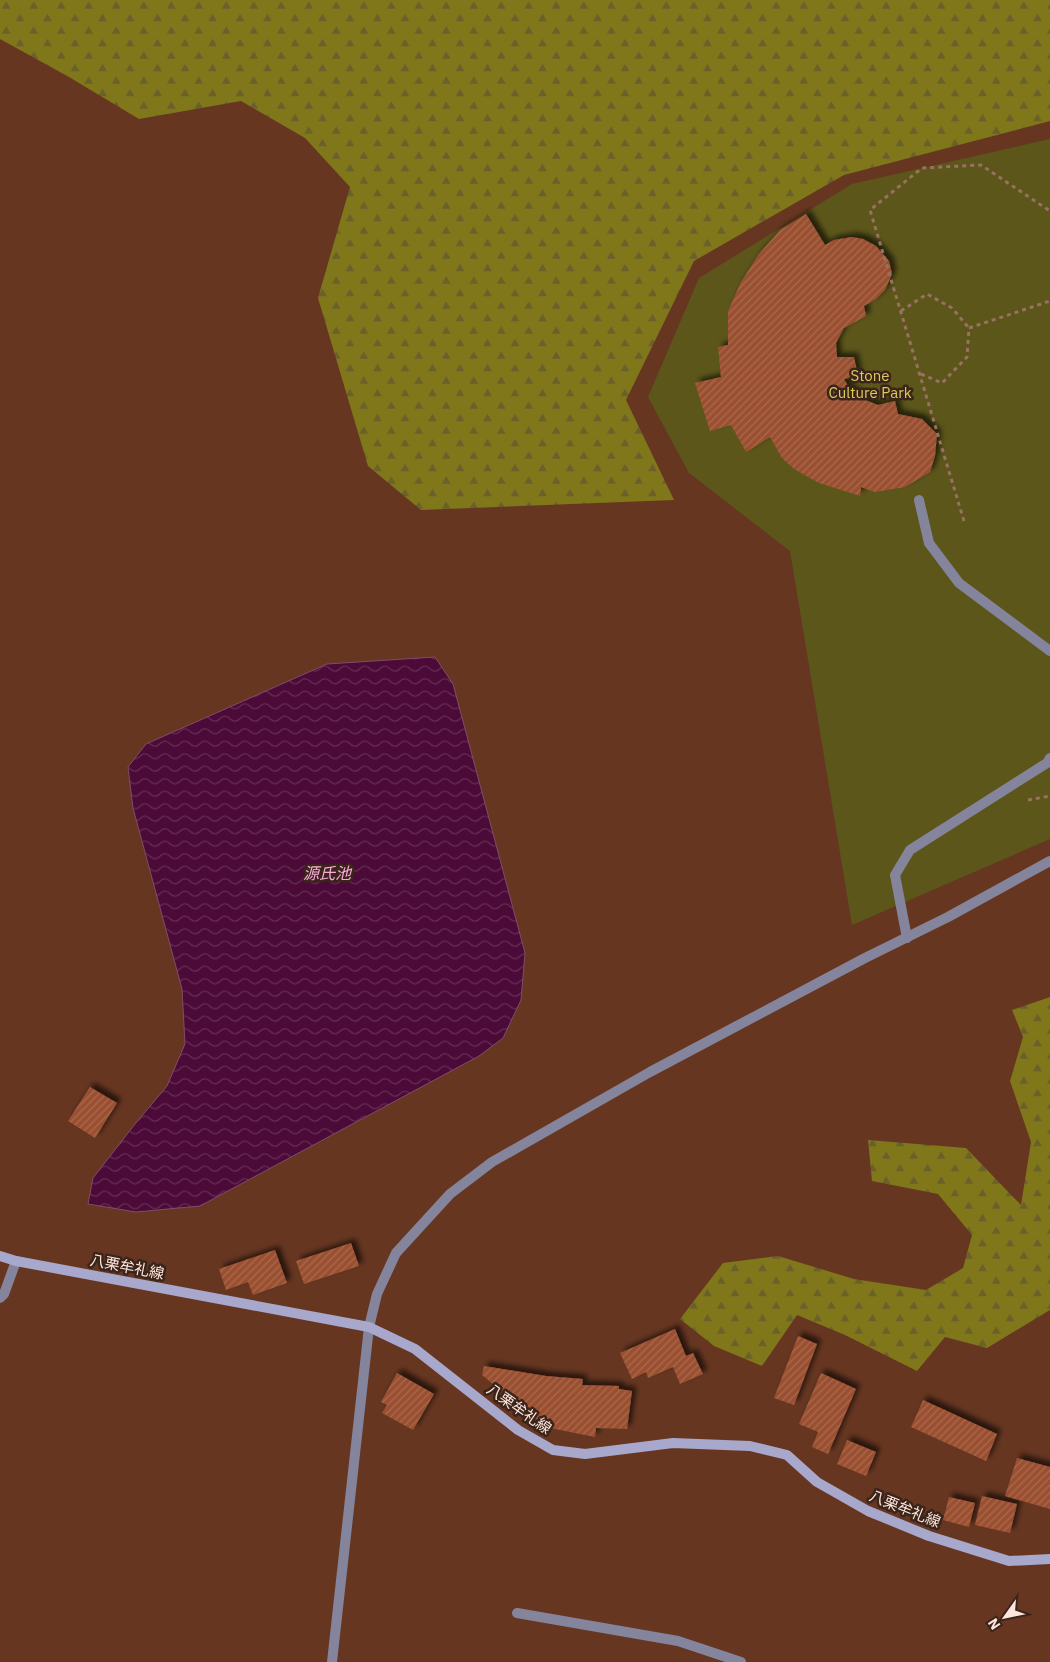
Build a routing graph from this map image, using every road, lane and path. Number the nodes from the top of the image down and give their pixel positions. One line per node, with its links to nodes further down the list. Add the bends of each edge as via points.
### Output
1 (1050, 211): 3 (path, via 981,165 922,168 870,210)
2 (1050, 301): 4 (path)
3 (901, 311): 4 (path, via 927,294 952,308); 5 (path)
4 (969, 328): 5 (path, via 967,357 942,383)
5 (921, 374): 7 (path)
6 (919, 500): 8 (street, via 928,542 959,583)
7 (964, 521)
8 (1050, 651)
9 (1050, 758): 13 (street, via 1047,763 910,850 895,875)
10 (1050, 796): 11 (path)
11 (1021, 801)
12 (1050, 861): 13 (street)
13 (906, 938): 17 (street, via 650,1072 492,1162 450,1194 396,1253 377,1294)
14 (0, 1256): 15 (main road, 八栗牟礼線)
15 (16, 1261): 16 (street); 17 (main road, 八栗牟礼線)
16 (0, 1298)
17 (369, 1327): 18 (main road, 八栗牟礼線, via 415,1349 518,1430 553,1450 585,1454 673,1443 750,1446 788,1455 816,1482 859,1506 929,1536 1009,1561); 20 (street)
18 (1050, 1559)
19 (517, 1613): 21 (street, via 678,1641)
20 (332, 1662)
21 (741, 1662)

